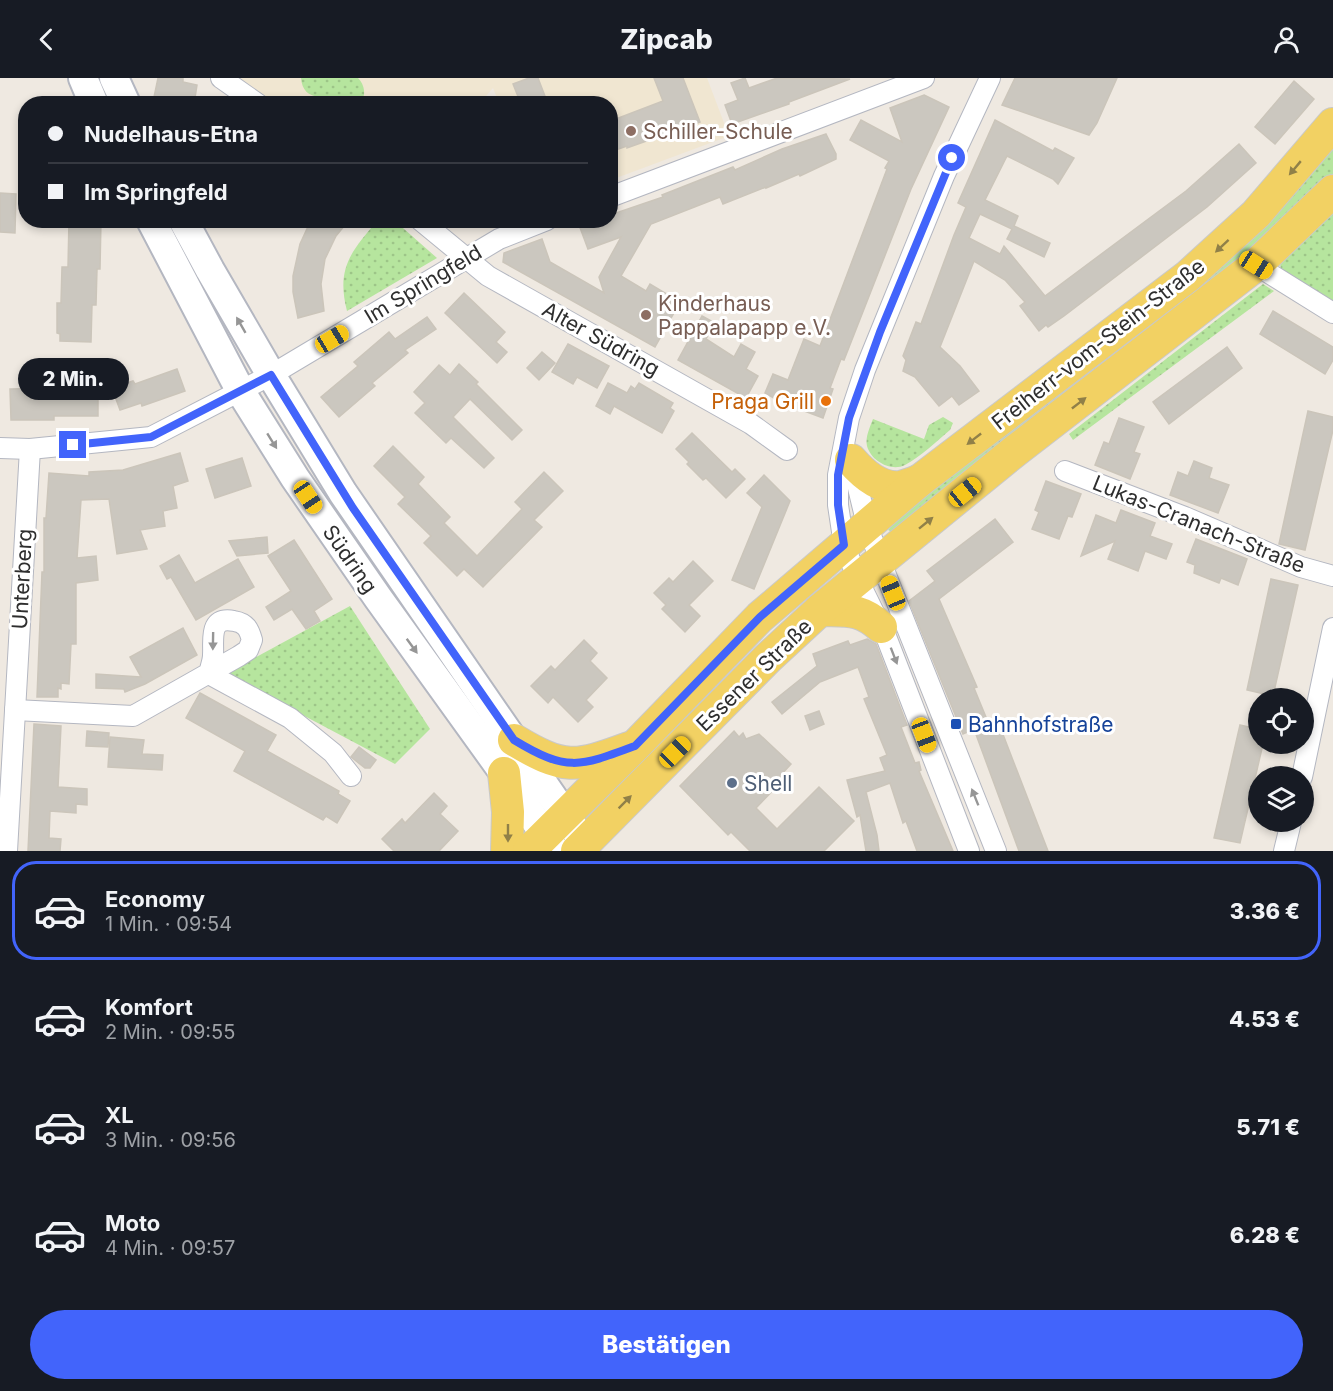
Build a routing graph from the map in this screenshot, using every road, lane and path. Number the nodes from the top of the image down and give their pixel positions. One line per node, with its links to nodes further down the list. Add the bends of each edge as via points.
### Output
1 (83, 78): 6 (main road)
2 (114, 78): 7 (main road)
3 (221, 78): 8 (street)
4 (924, 78): 11 (street)
5 (984, 81): 21 (street, via 880,332)
6 (91, 96)
7 (122, 96)
8 (247, 96)
9 (1333, 124): 27 (main road, Freiherr-vom-Stein-Straße, one-way to 27, via 1256,214 1188,276)
10 (1333, 191): 17 (main road, Freiherr-vom-Stein-Straße)
11 (618, 194)
12 (155, 228): 20 (main road, Südring)
13 (187, 228): 19 (main road, Südring, one-way to 13)
14 (430, 228): 16 (street, Alter Südring)
15 (527, 228): 16 (street, Im Springfeld)
16 (466, 258): 19 (street, Im Springfeld); 24 (street, Alter Südring, via 488,276 731,413)
17 (1256, 265): 18 (street); 29 (main road, Freiherr-vom-Stein-Straße, one-way to 17, via 1015,451)
18 (1333, 313)
19 (271, 375): 20 (street, Im Springfeld); 35 (main road, Südring, via 343,493)
20 (241, 392): 23 (street, Im Springfeld, via 151,437); 38 (main road, Südring, one-way to 38, via 333,535)
21 (849, 418): 25 (street); 28 (street, via 838,475 838,505)
22 (0, 448): 23 (street, Im Springfeld)
23 (30, 449): 34 (street, Unterberg)
24 (787, 450)
25 (851, 460): 27 (main road, via 865,476 881,484 899,487); 28 (street)
26 (1065, 471): 30 (street, Lukas-Cranach-Straße, via 1301,567)
27 (919, 481): 28 (main road, Freiherr-vom-Stein-Straße)
28 (856, 535): 29 (street); 29 (street); 36 (main road, Essener Straße, via 760,617)
29 (866, 574): 31 (main road, Essener Straße); 32 (street); 45 (street, one-way to 29)
30 (1333, 576)
31 (820, 610): 32 (main road, via 867,615); 41 (main road, Essener Straße, one-way to 31)
32 (882, 627): 44 (street, one-way to 44)
33 (1333, 628): 37 (street)
34 (15, 710): 39 (street, via 134,716 209,674 290,718 333,753); 42 (street, Unterberg)
35 (514, 740): 36 (main road, via 551,760 568,764 588,762); 41 (main road, Südring)
36 (635, 746): 41 (main road, Essener Straße)
37 (1304, 766)
38 (504, 773): 41 (main road, Südring); 43 (main road, one-way to 43)
39 (351, 776)
40 (1289, 832): 46 (street)
41 (563, 842)
42 (7, 851)
43 (507, 851)
44 (969, 851)
45 (996, 851)
46 (1284, 851)

